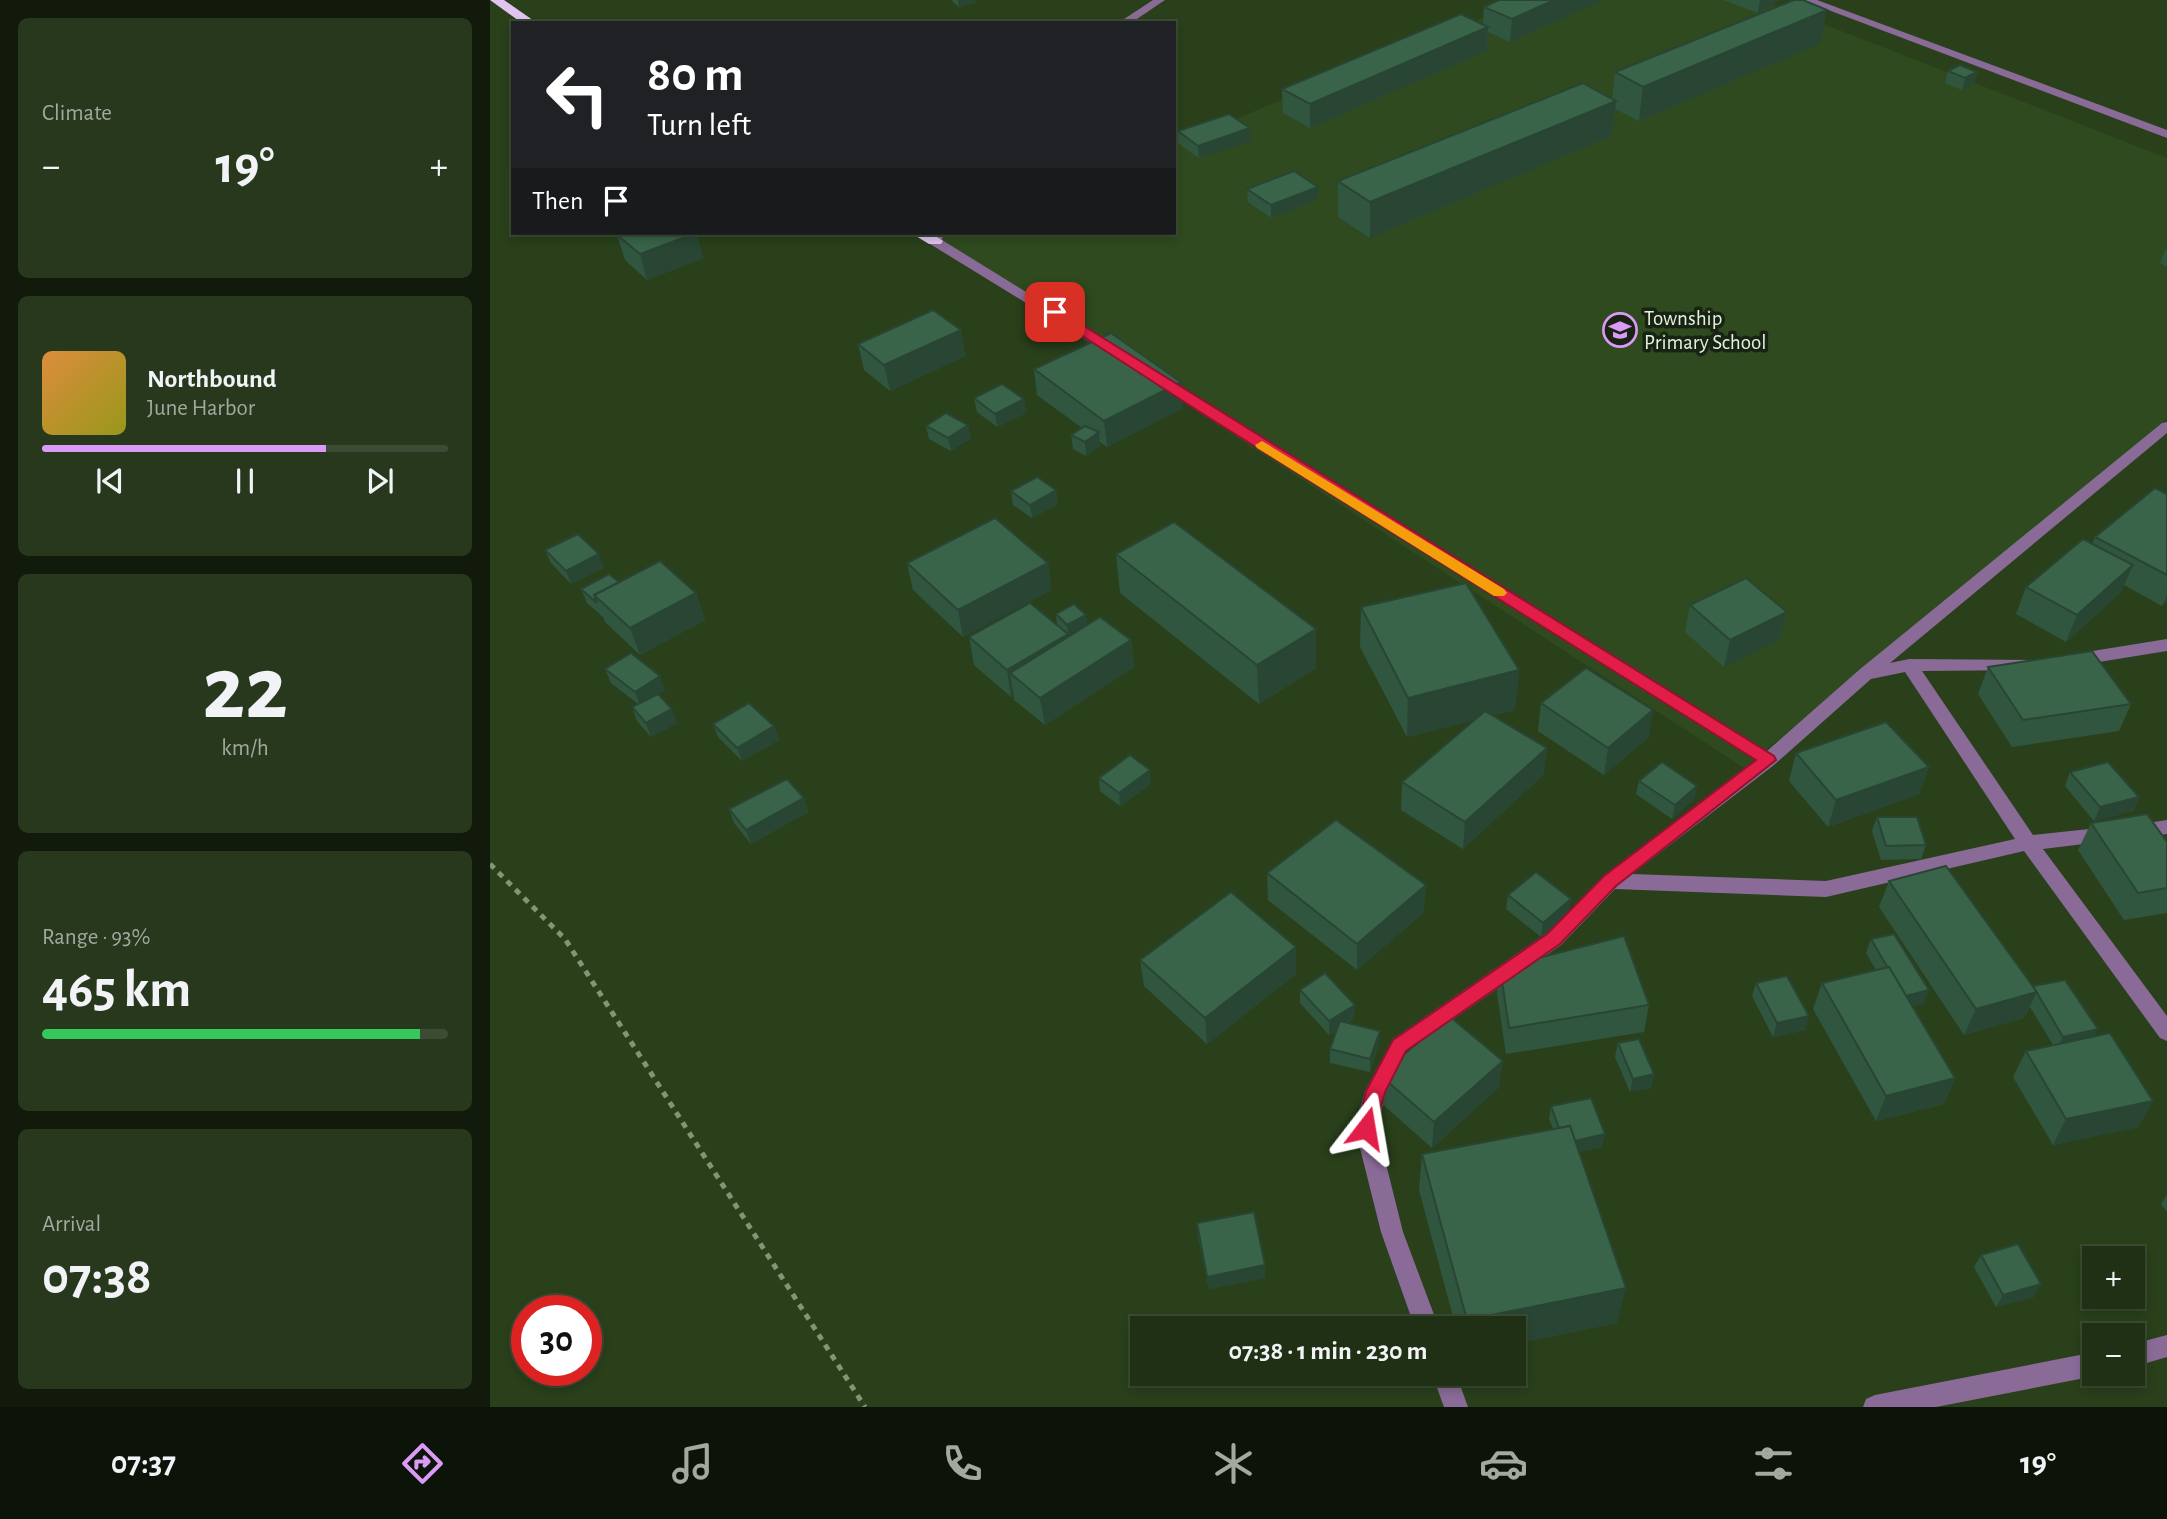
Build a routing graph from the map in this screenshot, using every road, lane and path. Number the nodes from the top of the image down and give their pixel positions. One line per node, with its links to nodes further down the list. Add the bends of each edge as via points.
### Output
1 (495, 0): 4 (highway)
2 (1160, 0): 5 (street)
3 (1807, 0): 6 (street)
4 (528, 21)
5 (1126, 21)
6 (2167, 134)
7 (937, 237): 8 (street)
8 (1131, 362)
9 (1153, 376): 14 (street)
10 (2167, 426): 13 (street)
11 (2167, 645): 12 (street, via 2052,663)
12 (1909, 665): 13 (street); 16 (street)
13 (1865, 674): 14 (street)
14 (1768, 760): 18 (street)
15 (2167, 827): 16 (street)
16 (2028, 843): 18 (street, via 1826,889); 19 (street)
17 (490, 864): 25 (path, via 565,939)
18 (1610, 881): 20 (street, via 1554,939 1399,1045 1376,1091 1366,1128 1392,1232)
19 (2167, 1032)
20 (1423, 1316)
21 (2167, 1346): 22 (street)
22 (2145, 1352)
23 (2082, 1367): 27 (street)
24 (1448, 1386): 26 (street)
25 (865, 1407)
26 (1456, 1407)
27 (1875, 1407)

